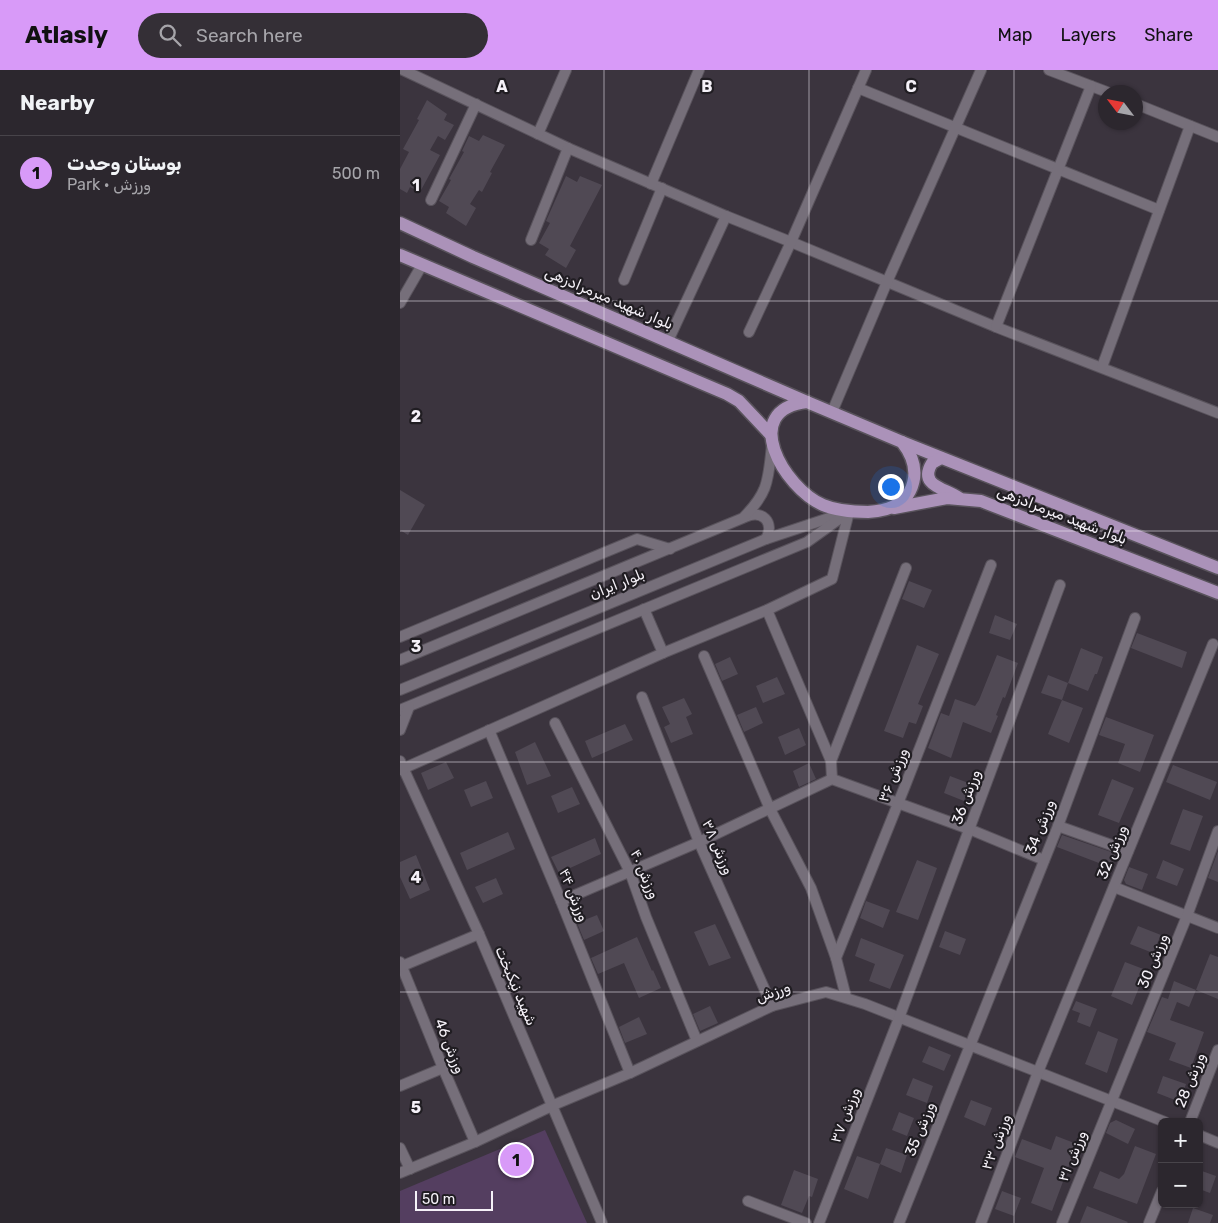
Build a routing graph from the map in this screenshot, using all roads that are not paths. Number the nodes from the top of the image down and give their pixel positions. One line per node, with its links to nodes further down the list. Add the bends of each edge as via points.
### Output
1 (403, 70): 7 (street)
2 (566, 70): 15 (street)
3 (700, 70): 19 (street)
4 (866, 70): 9 (street)
5 (981, 70): 14 (street)
6 (1048, 70): 8 (street)
7 (420, 74): 11 (street)
8 (1091, 86): 10 (street); 18 (street)
9 (858, 88): 14 (street); 26 (street)
10 (1098, 89)
11 (476, 104): 15 (street); 21 (street)
12 (1143, 107): 13 (street)
13 (1190, 126): 16 (street); 22 (street)
14 (955, 128): 18 (street); 30 (street)
15 (538, 134): 17 (street)
16 (1218, 137)
17 (568, 148): 19 (street); 25 (street)
18 (1058, 169): 22 (street); 32 (street)
19 (652, 184): 20 (street)
20 (662, 188): 23 (street); 29 (street)
21 (431, 200)
22 (1159, 210): 35 (street)
23 (726, 216): 26 (street); 34 (street)
24 (400, 223): 34 (main road, بلوار شهید میرمرادزهی)
25 (531, 240)
26 (791, 242): 30 (street); 33 (street)
27 (400, 255): 28 (main road)
28 (422, 265): 31 (street); 39 (main road, via 727,394 740,401)
29 (624, 280)
30 (887, 282): 32 (street); 37 (street)
31 (400, 303)
32 (996, 327): 35 (street)
33 (749, 332)
34 (668, 341): 36 (main road, بلوار شهید میرمرادزهی)
35 (1102, 367): 38 (street)
36 (807, 402): 37 (main road); 39 (main road, via 796,403 778,415 773,424)
37 (832, 412): 40 (main road)
38 (1218, 413)
39 (772, 440): 44 (main road, via 783,470 800,491 823,505); 45 (street, بلوار ایران, via 767,485 756,506)
40 (902, 442): 41 (main road, بلوار شهید میرمرادزهی); 43 (main road, via 910,452 914,479 910,492)
41 (941, 458): 42 (main road, via 932,463 929,478 935,486); 50 (main road, بلوار شهید میرمرادزهی)
42 (960, 498): 43 (main road, بلوار شهید میرمرادزهی); 52 (main road, بلوار شهید میرمرادزهی, via 981,501)
43 (889, 509): 44 (main road)
44 (849, 512): 46 (street, بلوار ایران); 53 (street, via 807,542); 54 (street, via 832,579)
45 (743, 518): 46 (street, via 757,514 766,520 769,529); 47 (street, بلوار ایران)
46 (766, 539): 61 (street, بلوار ایران)
47 (670, 549): 56 (street, via 637,539); 60 (street, بلوار ایران)
48 (991, 565): 70 (street, ورزش ۳۶)
49 (906, 568): 67 (street)
50 (1218, 568)
51 (1060, 586): 73 (street, ورزش 36)
52 (1218, 593)
53 (644, 609): 58 (street); 63 (street)
54 (767, 610): 58 (street); 67 (street)
55 (1135, 618): 72 (street, ورزش 34)
56 (400, 636)
57 (1213, 644): 76 (street, ورزش 32)
58 (663, 653): 66 (street)
59 (704, 656): 71 (street)
60 (400, 660)
61 (400, 690)
62 (642, 698): 75 (street, ورزش ۳۸)
63 (404, 709): 65 (street)
64 (555, 723): 78 (street, ورزش ۴۰)
65 (400, 730)
66 (489, 730): 68 (street); 80 (street, ورزش ۴۴)
67 (831, 761): 69 (street)
68 (401, 766): 83 (street, شهید نیکبخت)
69 (832, 779): 70 (street); 71 (street)
70 (898, 804): 73 (street); 84 (street, ورزش ۳۶)
71 (770, 809): 75 (street); 84 (street, via 811,888)
72 (1058, 826): 76 (street); 77 (street, ورزش 34)
73 (969, 829): 77 (street); 88 (street, ورزش 36)
74 (1218, 831): 81 (street, ورزش 30)
75 (699, 842): 78 (street); 87 (street, ورزش ۳۸)
76 (1128, 852): 79 (street, ورزش 32)
77 (1044, 860): 90 (street, ورزش 34)
78 (630, 872): 80 (street); 89 (street, ورزش ۴۰)
79 (1114, 887): 81 (street); 93 (street, ورزش 32)
80 (561, 902): 94 (street, ورزش ۴۴)
81 (1187, 916): 82 (street); 96 (street, ورزش 30)
82 (1218, 928)
83 (479, 934): 85 (street); 97 (street, شهید نیکبخت)
84 (836, 958): 86 (street)
85 (401, 965): 92 (street, ورزش 46)
86 (846, 997): 87 (street, ورزش, via 826,992); 88 (street, ورزش)
87 (772, 1006): 89 (street, ورزش)
88 (899, 1018): 90 (street, ورزش); 109 (street, ورزش ۳۷)
89 (697, 1041): 94 (street, ورزش)
90 (970, 1046): 93 (street, ورزش); 110 (street, ورزش 35)
91 (1218, 1050): 98 (street, ورزش 28)
92 (442, 1068): 95 (street); 101 (street, ورزش 46)
93 (1038, 1072): 96 (street, ورزش); 111 (street, ورزش ۳۳)
94 (630, 1073): 97 (street, ورزش)
95 (400, 1086)
96 (1111, 1101): 99 (street, ورزش); 112 (street, ورزش ۳۱)
97 (551, 1106): 101 (street, ورزش); 107 (street, شهید نیکبخت)
98 (1192, 1118)
99 (1158, 1120)
100 (1203, 1137): 102 (street)
101 (475, 1142): 104 (street, ورزش)
102 (1218, 1143)
103 (400, 1148): 104 (street)
104 (405, 1171)
105 (748, 1201): 108 (street)
106 (1158, 1201): 113 (street)
107 (602, 1223)
108 (806, 1223)
109 (819, 1223)
110 (898, 1223)
111 (981, 1223)
112 (1062, 1223)
113 (1149, 1223)

